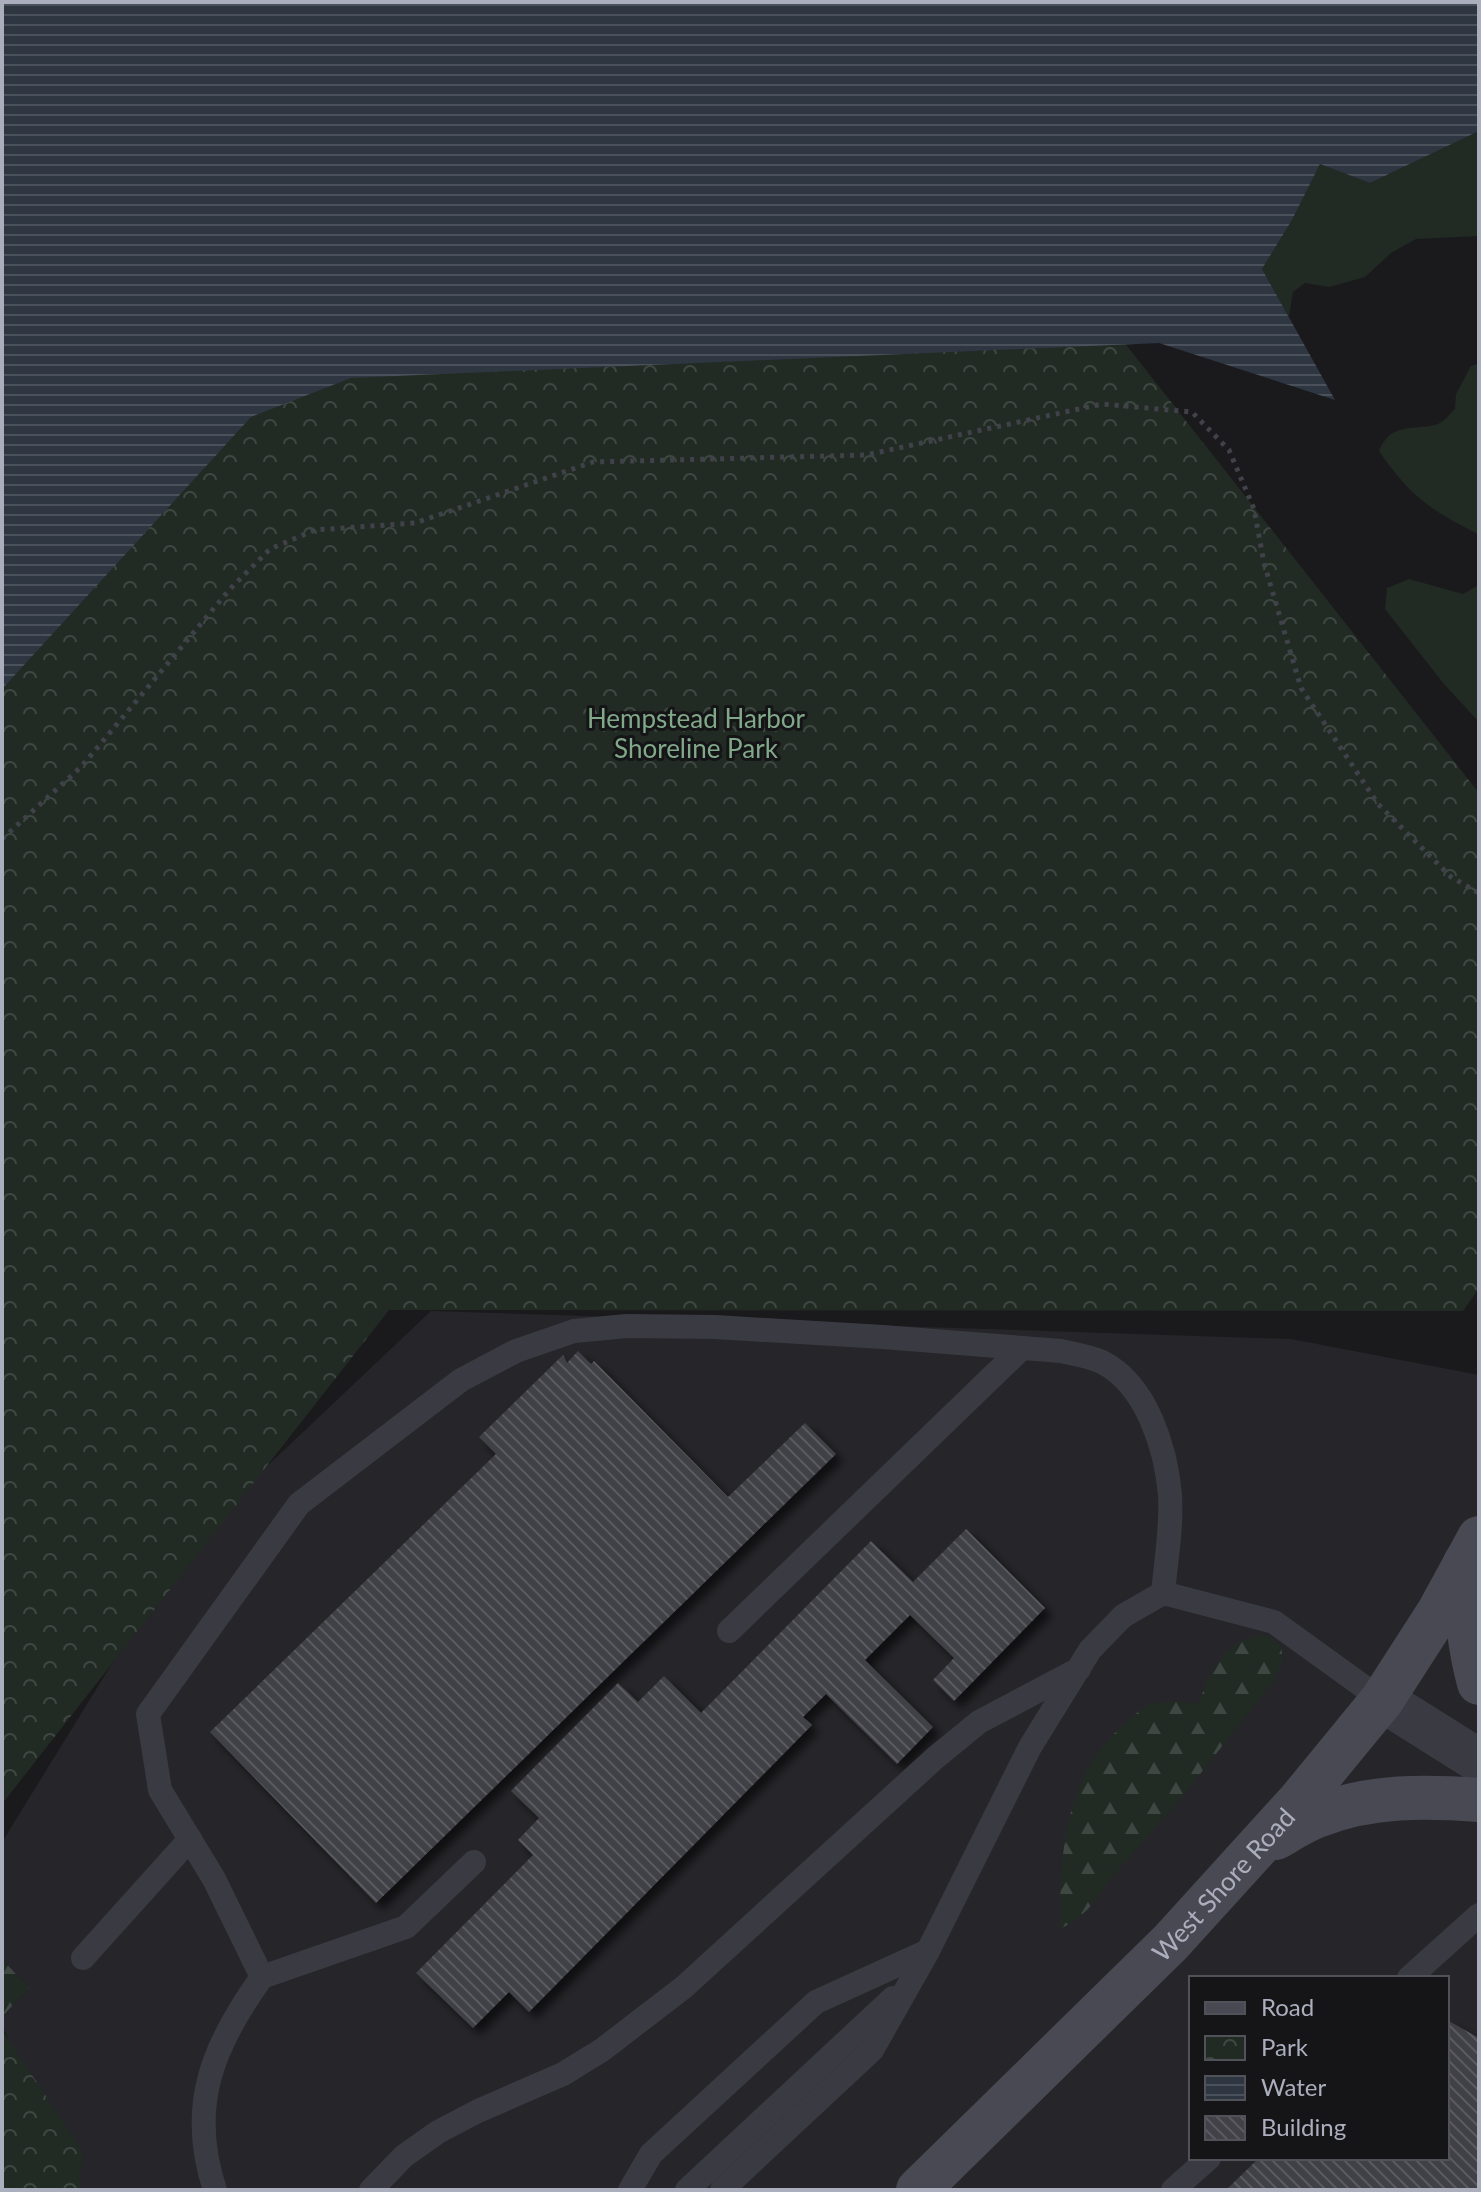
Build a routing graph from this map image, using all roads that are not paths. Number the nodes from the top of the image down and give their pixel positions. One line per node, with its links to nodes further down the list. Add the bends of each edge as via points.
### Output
1 (1022, 1348): 3 (lane, via 1083,1355 1104,1363 1143,1405 1165,1460 1170,1497); 4 (lane); 10 (lane, via 627,1326 574,1331 516,1351 461,1380 299,1504 148,1714 160,1790)
2 (1472, 1551): 6 (main road, via 1465,1613); 7 (main road, West Shore Road)
3 (1163, 1593): 5 (lane, via 1123,1616 1102,1635); 7 (lane, via 1274,1622)
4 (729, 1631)
5 (1079, 1669): 14 (lane, via 1030,1747); 21 (lane, via 979,1722 684,1987 602,2050 563,2074 438,2132 404,2156)
6 (1479, 1683)
7 (1382, 1700): 8 (street); 11 (main road, West Shore Road)
8 (1479, 1761)
9 (1479, 1800): 11 (main road, via 1425,1796 1367,1802 1319,1815)
10 (190, 1839): 15 (lane); 17 (lane)
11 (1256, 1849): 25 (main road, West Shore Road, via 1091,2023)
12 (474, 1862): 17 (lane, via 406,1927)
13 (1479, 1915): 16 (lane)
14 (928, 1951): 18 (lane); 22 (lane, via 816,2002 651,2154)
15 (83, 1958)
16 (1411, 1976)
17 (262, 1977): 20 (lane, via 228,2029 206,2093 202,2132)
18 (911, 1981): 23 (lane); 24 (lane, via 872,2050)
19 (1207, 2160): 26 (lane)
20 (215, 2190)
21 (371, 2190)
22 (630, 2190)
23 (687, 2190)
24 (722, 2190)
25 (918, 2190)
26 (1173, 2190)

